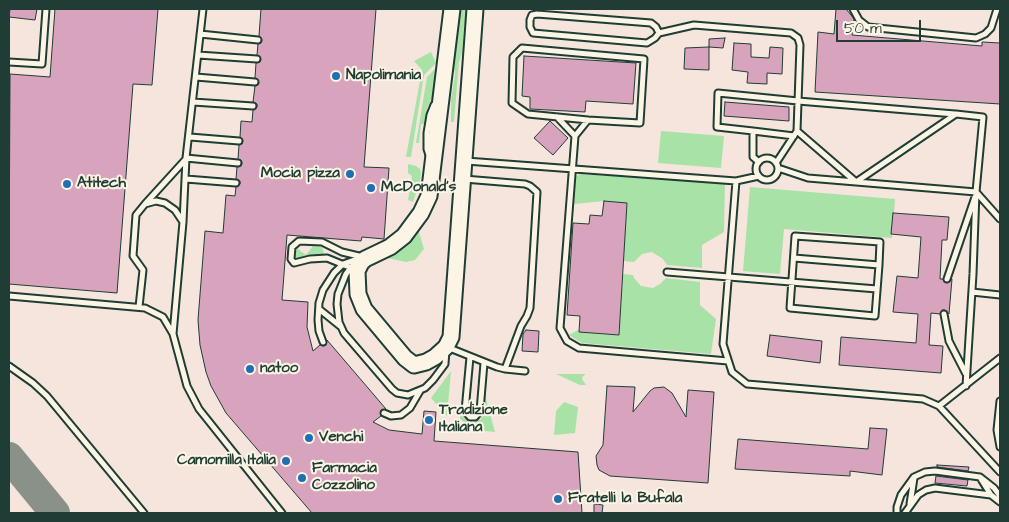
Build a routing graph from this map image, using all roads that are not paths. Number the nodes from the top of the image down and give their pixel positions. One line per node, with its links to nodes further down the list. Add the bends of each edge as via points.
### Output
1 (46, 9): 12 (lane, via 42,64)
2 (202, 9): 8 (lane)
3 (452, 9): 43 (main road, via 429,196 413,226 397,242)
4 (475, 9): 28 (main road)
5 (853, 9): 6 (lane, via 868,27 976,38 990,28)
6 (997, 9)
7 (659, 33): 7 (lane, via 647,43 533,33 530,20 537,14 651,23); 16 (lane, via 694,25 791,33 798,38 800,45)
8 (200, 34): 9 (lane); 10 (lane)
9 (258, 40)
10 (198, 55): 11 (lane); 13 (lane)
11 (257, 59)
12 (9, 62)
13 (196, 77): 14 (lane); 15 (lane)
14 (255, 82)
15 (193, 102): 17 (lane); 25 (lane)
16 (798, 102): 18 (lane); 21 (lane, via 718,93 717,127); 22 (lane)
17 (253, 106)
18 (956, 114): 37 (lane); 39 (lane, via 983,117)
19 (557, 117): 20 (lane); 20 (lane, via 528,114 512,103 512,57 522,48 644,59 640,123); 23 (lane)
20 (588, 120): 23 (lane)
21 (753, 131): 24 (lane); 30 (lane, via 753,157)
22 (797, 131): 24 (lane); 37 (lane)
23 (575, 136): 32 (lane)
24 (794, 136): 31 (lane)
25 (190, 137): 26 (lane); 27 (lane)
26 (239, 141)
27 (186, 158): 29 (lane); 34 (lane); 40 (lane)
28 (464, 161): 32 (lane); 35 (main road)
29 (238, 162)
30 (759, 162): 31 (lane, via 768,159); 33 (lane, via 756,169)
31 (777, 166): 33 (lane, via 776,176 769,180); 37 (lane, via 808,178)
32 (572, 169): 36 (lane); 65 (lane, via 560,328 567,341 579,348)
33 (759, 176): 36 (lane)
34 (186, 179): 38 (lane); 42 (lane)
35 (463, 179): 62 (main road, via 452,332); 68 (lane, via 525,184 537,192 530,308)
36 (736, 181): 49 (lane)
37 (856, 182): 39 (lane)
38 (236, 183)
39 (976, 192): 41 (lane); 50 (lane); 53 (lane)
40 (145, 204): 42 (lane, via 165,203); 56 (lane, via 136,215 133,256 143,270)
41 (1000, 219)
42 (183, 222): 60 (lane)
43 (367, 257): 45 (lane); 45 (lane, via 342,252 322,242 299,241 292,247 294,263 321,257); 47 (main road)
44 (794, 258): 46 (lane); 46 (lane, via 795,236 880,242); 51 (lane)
45 (343, 264): 47 (lane); 57 (lane, via 325,285)
46 (879, 265): 52 (lane)
47 (354, 269): 59 (lane, via 346,274 338,294); 62 (main road, via 364,309 410,362 414,365 426,362)
48 (667, 272): 49 (lane)
49 (729, 276): 51 (lane); 65 (lane, via 723,344)
50 (947, 279)
51 (792, 282): 52 (lane); 52 (lane, via 790,308 875,316)
52 (877, 289)
53 (972, 292): 54 (lane); 70 (lane)
54 (1000, 295)
55 (9, 296): 56 (lane)
56 (139, 307): 60 (lane, via 163,317)
57 (319, 309): 59 (lane); 61 (lane, via 319,331)
58 (944, 314): 70 (lane, via 949,341)
59 (341, 326): 72 (lane, via 397,392 408,396)
60 (173, 334): 85 (lane, via 187,386 199,409)
61 (323, 342)
62 (446, 347): 63 (lane); 72 (lane, via 445,364 430,384)
63 (470, 357): 66 (lane); 66 (lane, via 465,411 470,417 480,412)
64 (1000, 358): 71 (lane)
65 (728, 360): 74 (lane, via 732,372 746,384 923,399)
66 (484, 363): 68 (lane)
67 (9, 366): 84 (lane, via 47,396)
68 (505, 370): 69 (lane)
69 (525, 371)
70 (966, 375): 71 (lane)
71 (966, 386): 74 (lane)
72 (420, 391): 75 (lane, via 410,408 401,415)
73 (1000, 401): 76 (lane, via 997,430)
74 (939, 406): 77 (lane)
75 (384, 413)
76 (1000, 447)
77 (1000, 472)
78 (980, 477): 79 (lane, via 935,471); 80 (lane); 81 (lane)
79 (914, 478): 83 (lane); 86 (lane, via 901,495)
80 (991, 495): 82 (lane); 83 (lane, via 935,488 918,495)
81 (1000, 496)
82 (1000, 502)
83 (910, 505): 87 (lane)
84 (144, 513)
85 (282, 513)
86 (897, 513)
87 (905, 513)

